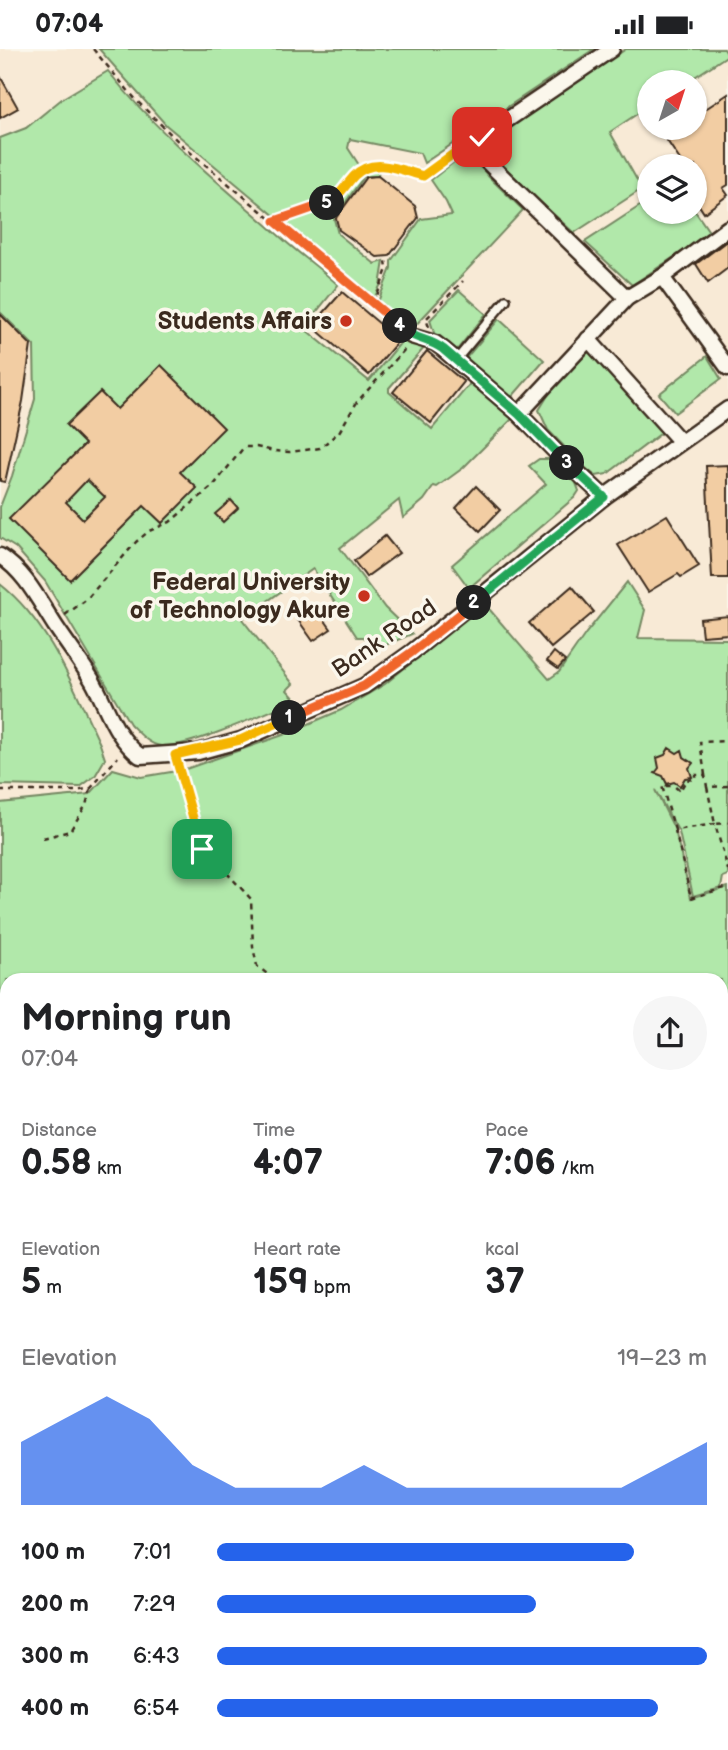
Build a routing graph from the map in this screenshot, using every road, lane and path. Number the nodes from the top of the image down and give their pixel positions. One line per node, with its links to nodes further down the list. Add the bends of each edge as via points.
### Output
1 (93, 49): 4 (path, via 184,148)
2 (612, 49): 3 (street)
3 (470, 145): 4 (path, via 423,176 389,166 368,166 328,203); 9 (street)
4 (275, 221): 11 (path)
5 (728, 228): 7 (street)
6 (386, 261): 11 (path)
7 (662, 277): 9 (street); 16 (street)
8 (463, 281): 14 (path, via 426,319)
9 (627, 298): 13 (street)
10 (506, 300): 15 (lane)
11 (374, 305): 12 (path)
12 (415, 338): 14 (street); 22 (path, via 356,402 339,432 320,448 290,452 244,447 214,485 170,522 136,541 86,600)
13 (588, 339): 18 (street); 19 (street)
14 (435, 343): 15 (street)
15 (456, 360): 18 (street)
16 (728, 368)
17 (728, 409): 19 (street, Bank Road)
18 (519, 414): 20 (street)
19 (681, 442): 20 (street, Bank Road)
20 (604, 497): 25 (street, Bank Road, via 364,686 240,740)
21 (0, 556): 22 (street, via 13,564)
22 (53, 623): 24 (street, via 93,681)
23 (728, 741): 26 (path, via 700,742)
24 (126, 745): 25 (street, Bank Road, via 140,756); 29 (path)
25 (174, 755): 37 (path, via 206,859 251,899 253,947 257,966)
26 (705, 775): 28 (path); 33 (path, via 686,780 680,791 662,786)
27 (728, 786): 28 (path)
28 (707, 787): 32 (path)
29 (91, 789): 30 (path); 34 (path, via 69,831)
30 (0, 791)
31 (728, 823): 32 (path)
32 (715, 824): 33 (path); 35 (path)
33 (675, 829): 36 (path, via 691,898)
34 (43, 838)
35 (728, 870)
36 (728, 887)
37 (266, 973)

